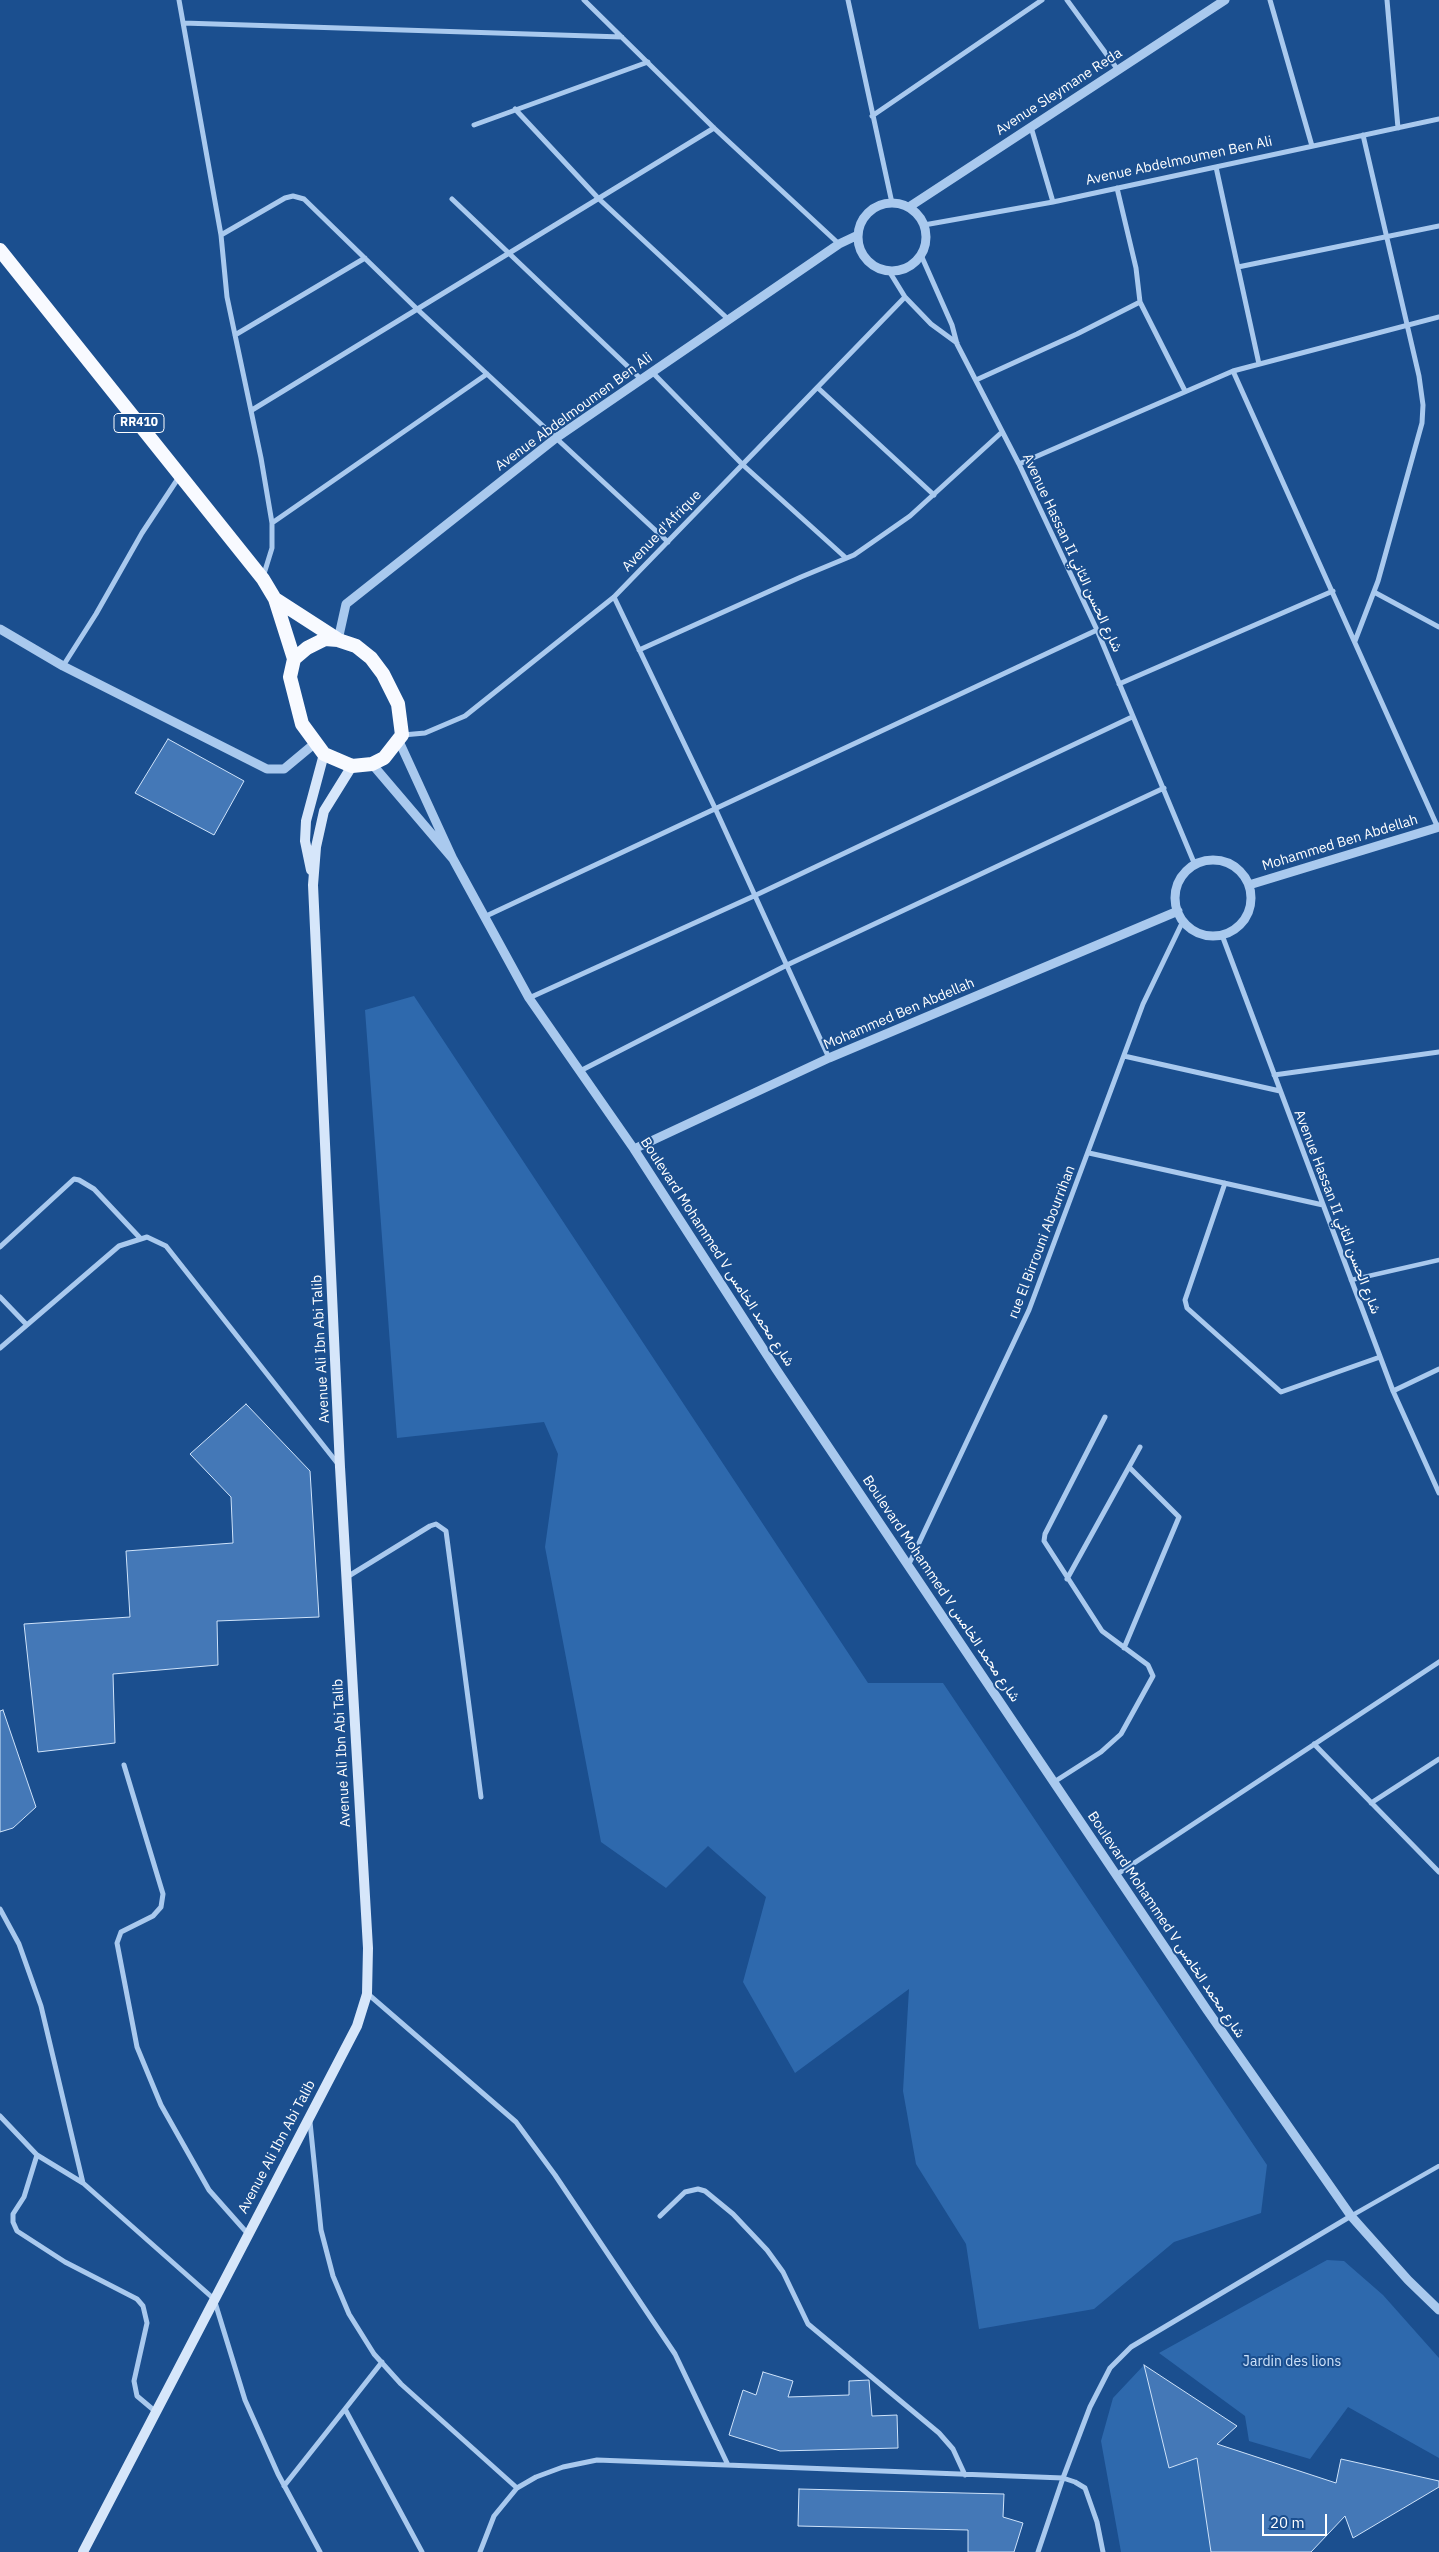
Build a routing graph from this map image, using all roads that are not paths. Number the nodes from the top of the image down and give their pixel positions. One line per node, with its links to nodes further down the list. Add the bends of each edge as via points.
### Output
1 (179, 0): 9 (street)
2 (584, 0): 10 (street)
3 (848, 0): 14 (street)
4 (1042, 0): 14 (street)
5 (1068, 0): 12 (street)
6 (1225, 0): 12 (street, Avenue Sleymane Reda)
7 (1270, 0): 21 (street)
8 (1387, 0): 19 (street)
9 (183, 23): 10 (street); 31 (street)
10 (622, 37): 11 (street)
11 (648, 62): 13 (street); 18 (street)
12 (1118, 70): 17 (street, Avenue Sleymane Reda)
13 (515, 109): 16 (street); 24 (street)
14 (872, 116): 27 (street)
15 (1439, 119): 19 (street, Avenue Abdelmoumen Ben Ali)
16 (474, 125)
17 (1031, 127): 26 (street); 28 (street, Avenue Sleymane Reda)
18 (714, 128): 24 (street); 34 (street)
19 (1398, 128): 20 (street, Avenue Abdelmoumen Ben Ali)
20 (1363, 135): 21 (street, Avenue Abdelmoumen Ben Ali); 33 (street)
21 (1312, 146): 22 (street, Avenue Abdelmoumen Ben Ali)
22 (1216, 167): 23 (street, Avenue Abdelmoumen Ben Ali); 39 (street)
23 (1117, 188): 26 (street, Avenue Abdelmoumen Ben Ali); 42 (street, via 1136,268)
24 (598, 198): 36 (street); 45 (street)
25 (452, 199): 36 (street)
26 (1053, 202): 29 (street, Avenue Abdelmoumen Ben Ali)
27 (892, 203): 28 (street); 32 (street, via 868,212)
28 (909, 207): 29 (street)
29 (924, 225): 37 (street, via 925,246)
30 (1439, 226): 33 (street)
31 (221, 235): 38 (street, via 285,198 300,196); 47 (street, via 227,297)
32 (858, 235): 34 (street, Avenue Abdelmoumen Ben Ali); 40 (street, via 861,252 866,259 872,265)
33 (1386, 237): 39 (street); 46 (street)
34 (839, 244): 45 (street, Avenue Abdelmoumen Ben Ali)
35 (0, 250): 62 (highway, RR410)
36 (507, 253): 43 (street); 53 (street)
37 (920, 255): 40 (street, via 907,268); 48 (street, Avenue Hassan II شارع الحسن الثاني, via 952,325)
38 (365, 258): 43 (street); 47 (street)
39 (1238, 267): 49 (street)
40 (889, 271): 41 (street)
41 (906, 296): 48 (street, via 930,324); 55 (street, Avenue d'Afrique)
42 (1140, 302): 54 (street); 56 (street)
43 (417, 309): 52 (street); 57 (street)
44 (1439, 316): 46 (street)
45 (729, 320): 51 (street, Avenue Abdelmoumen Ben Ali)
46 (1406, 324): 49 (street); 69 (street, via 1419,376 1422,423)
47 (235, 335): 57 (street)
48 (957, 344): 54 (street, Avenue Hassan II شارع الحسن الثاني)
49 (1259, 364): 50 (street)
50 (1233, 371): 56 (street); 68 (street)
51 (652, 373): 53 (street, Avenue Abdelmoumen Ben Ali); 61 (street)
52 (487, 374): 59 (street); 64 (street)
53 (642, 380): 59 (street, Avenue Abdelmoumen Ben Ali)
54 (976, 380): 58 (street, Avenue Hassan II شارع الحسن الثاني)
55 (818, 388): 61 (street, Avenue d'Afrique); 63 (street)
56 (1185, 392): 60 (street)
57 (252, 410): 64 (street)
58 (1002, 432): 60 (street, Avenue Hassan II شارع الحسن الثاني); 63 (street)
59 (556, 438): 65 (street); 75 (street, Avenue Abdelmoumen Ben Ali, via 346,604)
60 (1019, 464): 74 (street, Avenue Hassan II شارع الحسن الثاني)
61 (743, 465): 65 (street, Avenue d'Afrique); 66 (street)
62 (181, 475): 67 (highway, RR410); 79 (street, via 142,533)
63 (934, 494): 66 (street, via 910,516)
64 (272, 523): 67 (street, via 272,548)
65 (668, 542): 70 (street, Avenue d'Afrique)
66 (846, 558): 77 (street)
67 (263, 579): 71 (highway, RR410)
68 (1333, 591): 76 (street); 80 (street)
69 (1374, 592): 72 (street); 76 (street)
70 (614, 597): 77 (street); 82 (street, Avenue d'Afrique, via 465,716 425,733)
71 (275, 599): 75 (highway, RR410); 78 (highway, RR410)
72 (1439, 627)
73 (0, 629): 79 (street)
74 (1097, 630): 80 (street, Avenue Hassan II شارع الحسن الثاني); 88 (street)
75 (338, 640): 78 (highway, via 325,639 306,648); 82 (highway, RR410, via 356,646 383,674 398,704)
76 (1355, 641): 89 (street)
77 (639, 650): 88 (street)
78 (294, 659): 83 (highway, RR410, via 290,677 294,701)
79 (63, 666): 83 (street, via 267,769 284,769)
80 (1119, 684): 81 (street, Avenue Hassan II شارع الحسن الثاني)
81 (1132, 717): 87 (street, Avenue Hassan II شارع الحسن الثاني); 94 (street)
82 (400, 737): 85 (highway, via 384,758); 90 (street, Boulevard Mohammed V شارع محمد الخامس)
83 (314, 744): 84 (highway, RR410)
84 (324, 754): 86 (highway, RR410); 93 (main road, via 306,821 305,841)
85 (372, 764): 86 (highway, RR410); 90 (street, Boulevard Mohammed V شارع محمد الخامس)
86 (352, 766): 93 (main road, via 324,811 316,847)
87 (1164, 788): 91 (street, Avenue Hassan II شارع الحسن الثاني); 99 (street)
88 (715, 808): 94 (street); 96 (street)
89 (1438, 828): 92 (street, Mohammed Ben Abdellah)
90 (453, 860): 96 (street, Boulevard Mohammed V شارع محمد الخامس)
91 (1195, 865): 92 (street, via 1205,861 1226,862 1240,871); 95 (street, via 1178,885)
92 (1249, 884): 98 (street, via 1251,906 1247,916 1232,931)
93 (313, 885): 123 (main road, Avenue Ali Ibn Abi Talib)
94 (754, 896): 99 (street); 100 (street)
95 (1178, 911): 97 (street); 103 (street, Mohammed Ben Abdellah)
96 (484, 917): 100 (street, Boulevard Mohammed V شارع محمد الخامس)
97 (1183, 921): 98 (street, via 1200,933); 102 (street, rue El Birrouni Abourrihan, via 1143,1004)
98 (1222, 935): 105 (street, Avenue Hassan II شارع الحسن الثاني)
99 (787, 965): 103 (street); 104 (street)
100 (529, 998): 104 (street, Boulevard Mohammed V شارع محمد الخامس)
101 (1439, 1052): 105 (street)
102 (1124, 1056): 106 (street); 108 (street, rue El Birrouni Abourrihan)
103 (829, 1058): 107 (street, Mohammed Ben Abdellah)
104 (578, 1072): 107 (street, Boulevard Mohammed V شارع محمد الخامس)
105 (1274, 1075): 106 (street, Avenue Hassan II شارع الحسن الثاني)
106 (1280, 1091): 110 (street, Avenue Hassan II شارع الحسن الثاني)
107 (634, 1149): 126 (street, Boulevard Mohammed V شارع محمد الخامس, via 776,1369)
108 (1089, 1153): 109 (street); 126 (street, rue El Birrouni Abourrihan, via 1029,1310)
109 (1225, 1183): 110 (street); 118 (street, via 1185,1300 1187,1308 1281,1392)
110 (1323, 1205): 114 (street, Avenue Hassan II شارع الحسن الثاني)
111 (141, 1239): 112 (street, via 94,1188 74,1179); 116 (street, via 119,1246); 123 (street, via 147,1237 166,1246)
112 (0, 1247)
113 (1439, 1260): 114 (street)
114 (1351, 1280): 118 (street, Avenue Hassan II شارع الحسن الثاني)
115 (0, 1297): 116 (street)
116 (26, 1324): 117 (street)
117 (0, 1348)
118 (1380, 1357): 120 (street, Avenue Hassan II شارع الحسن الثاني)
119 (1439, 1369): 120 (street)
120 (1393, 1392): 125 (street, Avenue Hassan II شارع الحسن الثاني)
121 (1105, 1417): 128 (street, via 1045,1534 1048,1551)
122 (1140, 1447): 124 (street)
123 (340, 1467): 127 (main road, Avenue Ali Ibn Abi Talib)
124 (1129, 1467): 128 (street); 129 (street, via 1179,1517)
125 (1439, 1493)
126 (908, 1564): 134 (street, Boulevard Mohammed V شارع محمد الخامس)
127 (346, 1578): 135 (street, via 430,1526 436,1524 446,1531); 140 (main road, Avenue Ali Ibn Abi Talib)
128 (1067, 1579): 129 (street, via 1102,1631)
129 (1124, 1648): 134 (street, via 1148,1665 1153,1676 1121,1734 1102,1752)
130 (1439, 1662): 131 (street)
131 (1314, 1744): 136 (street); 138 (street)
132 (1439, 1759): 136 (street)
133 (124, 1764): 148 (street, via 163,1894 161,1907 153,1916 122,1932 117,1943 137,2047 161,2105 209,2190)
134 (1054, 1782): 138 (street, Boulevard Mohammed V شارع محمد الخامس)
135 (481, 1797)
136 (1371, 1803): 137 (street)
137 (1439, 1872)
138 (1116, 1875): 147 (street, Boulevard Mohammed V شارع محمد الخامس)
139 (0, 1910): 145 (street, via 19,1944 40,2006)
140 (368, 1994): 142 (main road, Avenue Ali Ibn Abi Talib, via 356,2026); 154 (street, via 516,2122 675,2354)
141 (0, 2116): 143 (street)
142 (309, 2117): 148 (main road, Avenue Ali Ibn Abi Talib); 151 (street, via 321,2230 333,2276 349,2314)
143 (37, 2155): 145 (street); 153 (street, via 24,2197 13,2214 17,2231 65,2262 137,2299 143,2306 146,2328 134,2381 137,2396)
144 (1439, 2166): 147 (street)
145 (83, 2183): 149 (street)
146 (660, 2216): 155 (street, via 685,2192 698,2188 733,2214 783,2272 808,2324 939,2433 953,2449)
147 (1351, 2216): 150 (street, Boulevard Mohammed V شارع محمد الخامس); 156 (street, via 1130,2347 1110,2368 1090,2407)
148 (248, 2234): 149 (main road, Avenue Ali Ibn Abi Talib)
149 (214, 2299): 153 (main road, Avenue Ali Ibn Abi Talib); 157 (street, via 245,2400)
150 (1439, 2310)
151 (382, 2362): 152 (street); 158 (street, via 401,2384)
152 (345, 2409): 157 (street); 161 (street)
153 (156, 2413): 159 (main road, Avenue Ali Ibn Abi Talib)
154 (728, 2465): 155 (street); 158 (street, via 596,2460 563,2467)
155 (966, 2475): 156 (street)
156 (1063, 2478): 163 (street); 164 (street, via 1084,2488 1097,2522)
157 (284, 2486): 160 (street)
158 (517, 2488): 162 (street, via 494,2516)
159 (83, 2552)
160 (320, 2552)
161 (422, 2552)
162 (480, 2552)
163 (1038, 2552)
164 (1103, 2552)

